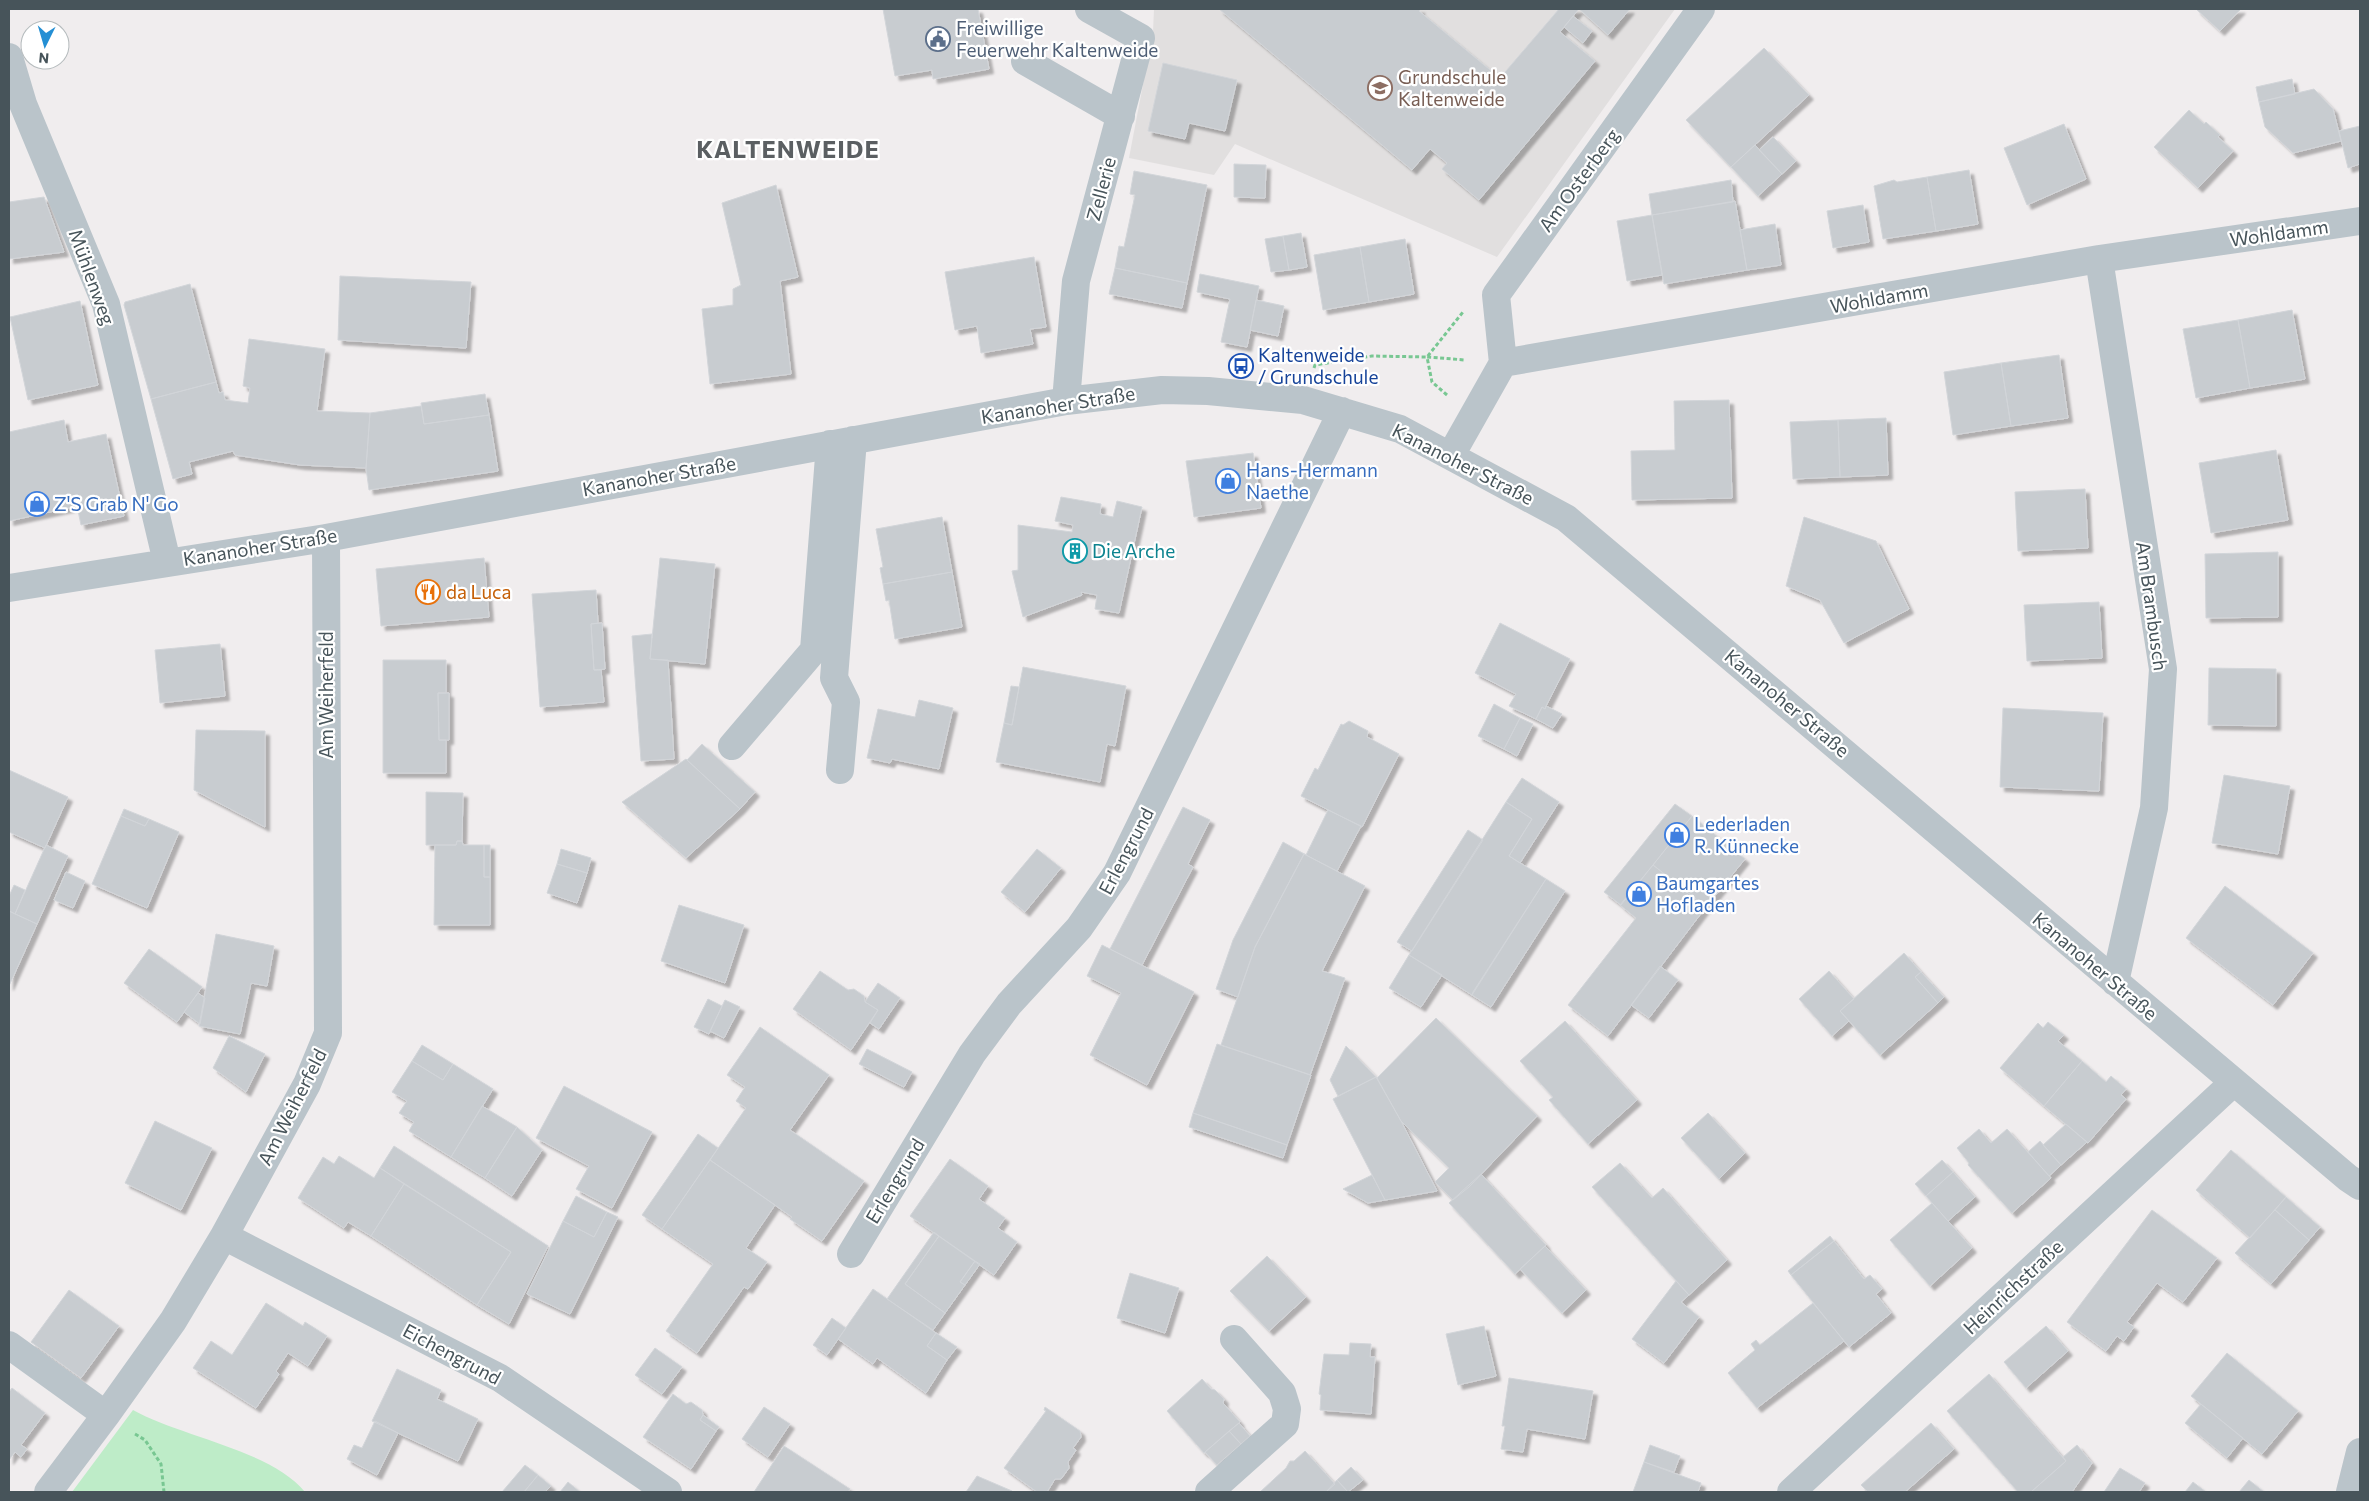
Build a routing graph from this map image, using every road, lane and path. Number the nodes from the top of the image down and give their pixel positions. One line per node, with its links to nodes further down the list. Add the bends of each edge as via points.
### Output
1 (1089, 9): 5 (street, Zellerie, via 1141,38)
2 (1701, 9): 8 (street, Am Osterberg)
3 (9, 57): 18 (street, Mühlenweg, via 23,104 106,304)
4 (1025, 61): 5 (street)
5 (1121, 116): 12 (street, Zellerie, via 1076,281)
6 (2360, 221): 7 (street, Wohldamm)
7 (2098, 260): 10 (street, Wohldamm); 22 (street, Am Brambusch, via 2162,669 2154,808)
8 (1496, 295): 9 (path, via 1478,294); 10 (street)
9 (1427, 357): 11 (path, via 1372,356 1315,365); 14 (path, via 1432,382)
10 (1503, 363): 14 (street)
11 (1303, 400): 12 (street, Kananoher Straße, via 1162,390); 13 (street, Kananoher Straße)
12 (1066, 401): 15 (street, Kananoher Straße)
13 (1342, 411): 16 (street, Kananoher Straße, via 1400,429); 26 (street, Erlengrund, via 1117,874 1079,928 1010,1004 972,1054)
14 (1473, 418): 16 (street)
15 (842, 442): 17 (street, Kananoher Straße); 20 (street, via 814,650); 21 (street, via 834,678 846,702)
16 (1451, 455): 22 (street, Kananoher Straße, via 1566,518)
17 (326, 538): 18 (street, Kananoher Straße); 25 (street, Am Weiherfeld, via 328,1033 308,1084)
18 (167, 562): 19 (street, Kananoher Straße)
19 (9, 588)
20 (732, 746)
21 (840, 770)
22 (2115, 982): 23 (street, Kananoher Straße)
23 (2234, 1082): 24 (street, Kananoher Straße); 35 (street, Heinrichstraße)
24 (2360, 1186)
25 (224, 1236): 29 (street, Am Weiherfeld, via 173,1321); 33 (street, Eichengrund, via 500,1378)
26 (851, 1254)
27 (1234, 1339): 34 (street, via 1282,1393 1287,1409 1285,1424)
28 (9, 1345): 29 (street)
29 (106, 1415): 31 (street, Am Weiherfeld); 32 (path, via 145,1440 161,1464)
30 (2360, 1452): 36 (street)
31 (48, 1492)
32 (164, 1492)
33 (668, 1492)
34 (1208, 1492)
35 (1791, 1492)
36 (2350, 1492)

